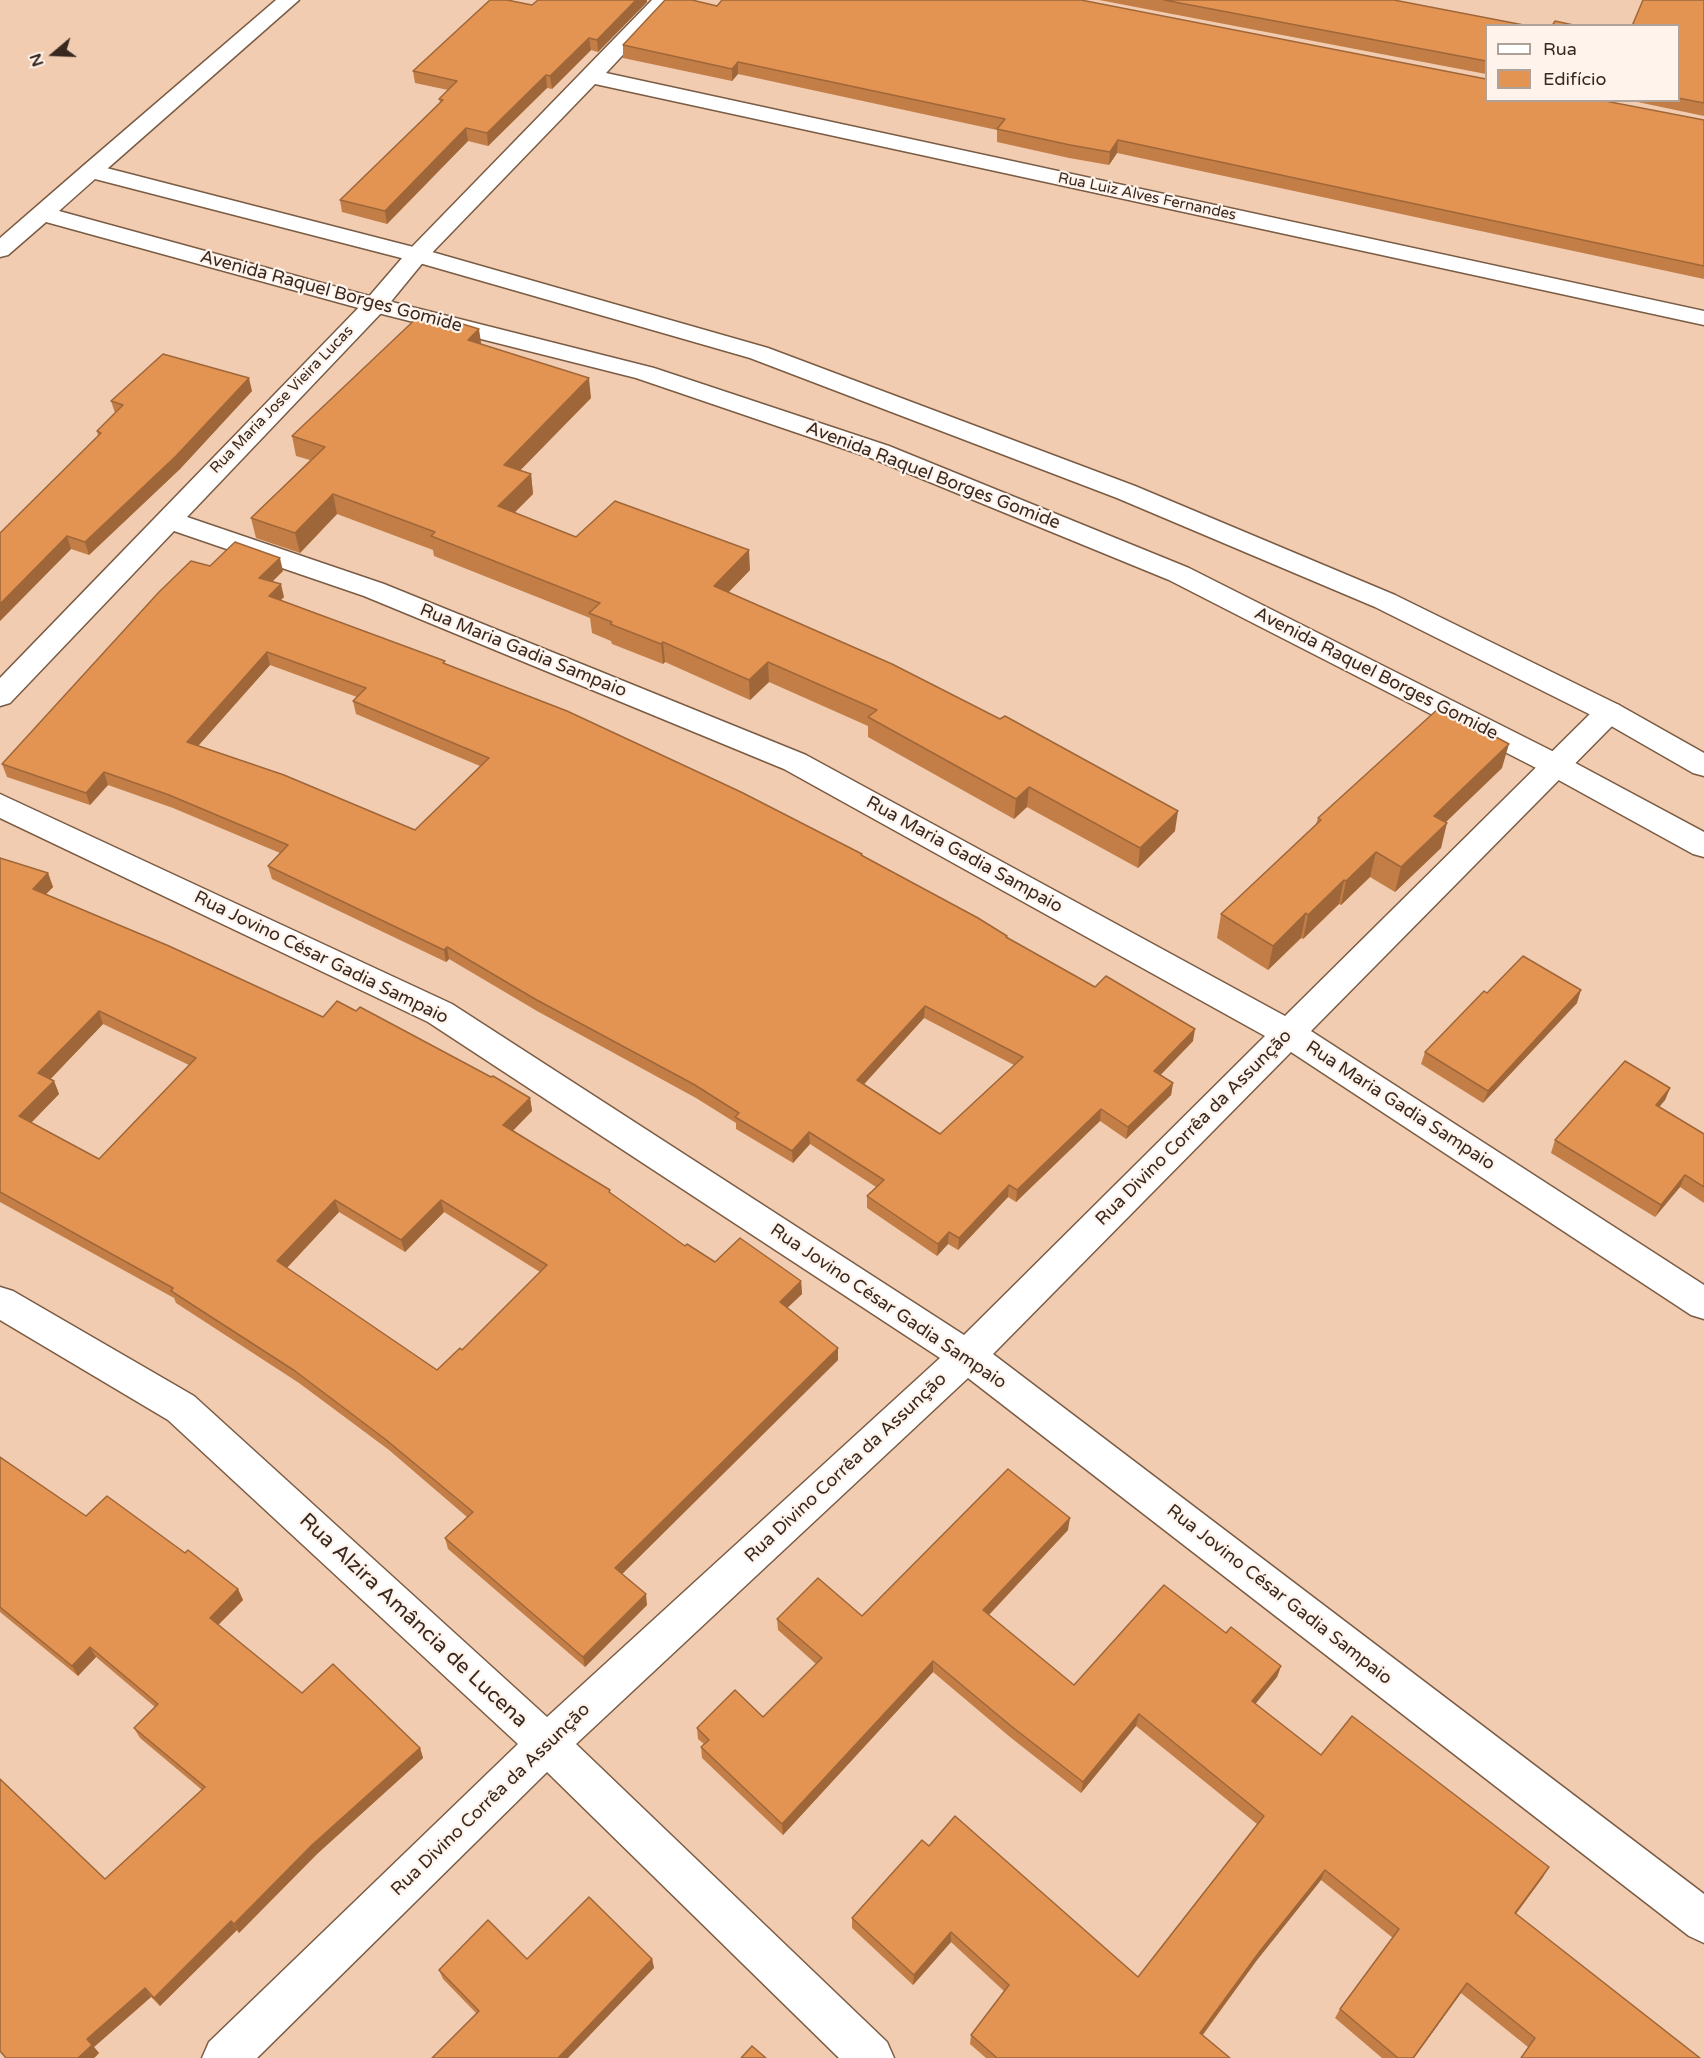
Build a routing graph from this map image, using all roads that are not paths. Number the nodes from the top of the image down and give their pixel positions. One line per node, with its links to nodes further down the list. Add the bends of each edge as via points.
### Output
1 (290, 0): 4 (street)
2 (664, 0): 3 (street, Rua Maria Jose Vieira Lucas)
3 (590, 76): 7 (street, Rua Maria Jose Vieira Lucas); 9 (street, Rua Luiz Alves Fernandes)
4 (91, 171): 5 (street); 7 (street)
5 (43, 214): 6 (street); 8 (street, Avenida Raquel Borges Gomide)
6 (0, 250)
7 (417, 255): 8 (street, Rua Maria Jose Vieira Lucas); 12 (street, via 759,353 1126,492 1385,601)
8 (375, 305): 10 (street, Rua Maria Jose Vieira Lucas); 13 (street, Avenida Raquel Borges Gomide, via 645,373 880,452 1179,574)
9 (1704, 318)
10 (167, 519): 11 (street, Rua Maria Jose Vieira Lucas); 17 (street, Rua Maria Gadia Sampaio, via 374,590 795,762)
11 (0, 696)
12 (1609, 712): 13 (street, Rua Divino Corrêa da Assunção); 14 (street)
13 (1555, 765): 16 (street, Avenida Raquel Borges Gomide); 17 (street, Rua Divino Corrêa da Assunção)
14 (1704, 766)
15 (0, 805): 20 (street, Rua Jovino César Gadia Sampaio, via 440,1013)
16 (1704, 846)
17 (1288, 1034): 19 (street, Rua Maria Gadia Sampaio); 20 (street, Rua Divino Corrêa da Assunção)
18 (0, 1302): 21 (street, Rua Alzira Amância de Lucena, via 181,1408)
19 (1704, 1304)
20 (967, 1356): 21 (street, Rua Divino Corrêa da Assunção); 22 (street, Rua Jovino César Gadia Sampaio)
21 (547, 1744): 23 (street, Rua Divino Corrêa da Assunção); 24 (street, Rua Alzira Amância de Lucena)
22 (1704, 1921)
23 (225, 2058)
24 (871, 2058)

